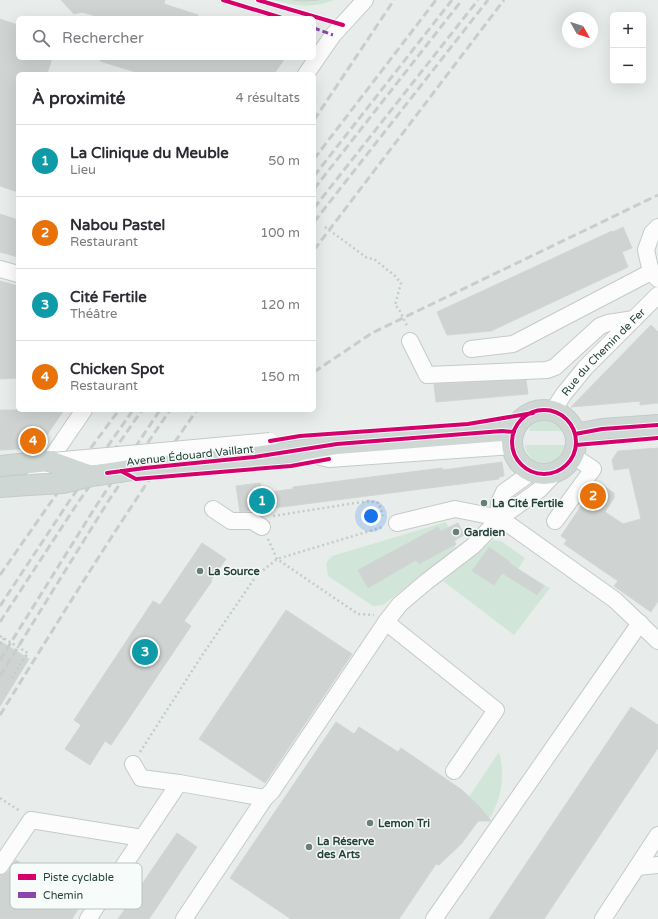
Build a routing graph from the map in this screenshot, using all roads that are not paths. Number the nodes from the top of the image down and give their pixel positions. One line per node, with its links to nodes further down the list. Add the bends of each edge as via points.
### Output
1 (365, 0): 2 (street, via 333,35)
2 (316, 60)
3 (316, 60): 4 (street)
4 (307, 72)
5 (658, 227): 8 (street, via 652,233 646,250)
6 (0, 269): 7 (street)
7 (16, 273)
8 (655, 275): 12 (street, via 513,344)
9 (658, 295): 10 (street, Rue du Chemin de Fer)
10 (634, 319): 11 (street, via 600,326 556,367 547,370 427,375); 14 (street, Rue du Chemin de Fer, via 572,383)
11 (410, 341)
12 (471, 348)
13 (83, 412): 20 (street)
14 (553, 412): 16 (main road, via 567,420); 17 (main road, via 541,410 521,420)
15 (658, 425): 16 (main road, via 602,429)
16 (575, 434): 19 (main road)
17 (514, 439): 18 (main road, Avenue Édouard Vaillant, via 502,431 337,444); 22 (main road, via 515,454 519,462)
18 (298, 451): 20 (street, bridge, via 270,441); 24 (main road, Avenue Édouard Vaillant, bridge)
19 (573, 456): 23 (main road, via 569,463); 29 (street, via 593,469)
20 (49, 461): 21 (main road, Avenue Édouard Vaillant); 24 (main road, Avenue Édouard Vaillant, bridge); 25 (street)
21 (0, 466)
22 (532, 472): 23 (main road); 28 (street, via 504,492 499,503)
23 (556, 472): 28 (street, via 539,490)
24 (92, 476): 25 (main road, Avenue Édouard Vaillant, bridge, via 62,483)
25 (29, 485): 26 (main road, Avenue Édouard Vaillant)
26 (0, 487)
27 (213, 509): 31 (street, via 231,521 252,521)
28 (500, 518): 30 (street, via 455,509); 32 (street, via 472,546 400,604); 33 (street, via 615,600)
29 (554, 521)
30 (392, 524)
31 (262, 527)
32 (386, 622): 36 (street, via 496,710); 38 (street)
33 (640, 624): 34 (street); 48 (street)
34 (658, 641)
35 (133, 764): 37 (street, via 141,778)
36 (454, 771)
37 (179, 783): 38 (street); 40 (street)
38 (265, 798): 47 (street)
39 (658, 835): 44 (street)
40 (142, 838): 41 (street); 43 (street, via 31,820)
41 (125, 863)
42 (658, 865): 44 (street)
43 (0, 866)
44 (637, 868): 49 (street)
45 (95, 909): 46 (street)
46 (88, 919)
47 (184, 919)
48 (434, 919)
49 (603, 919)

